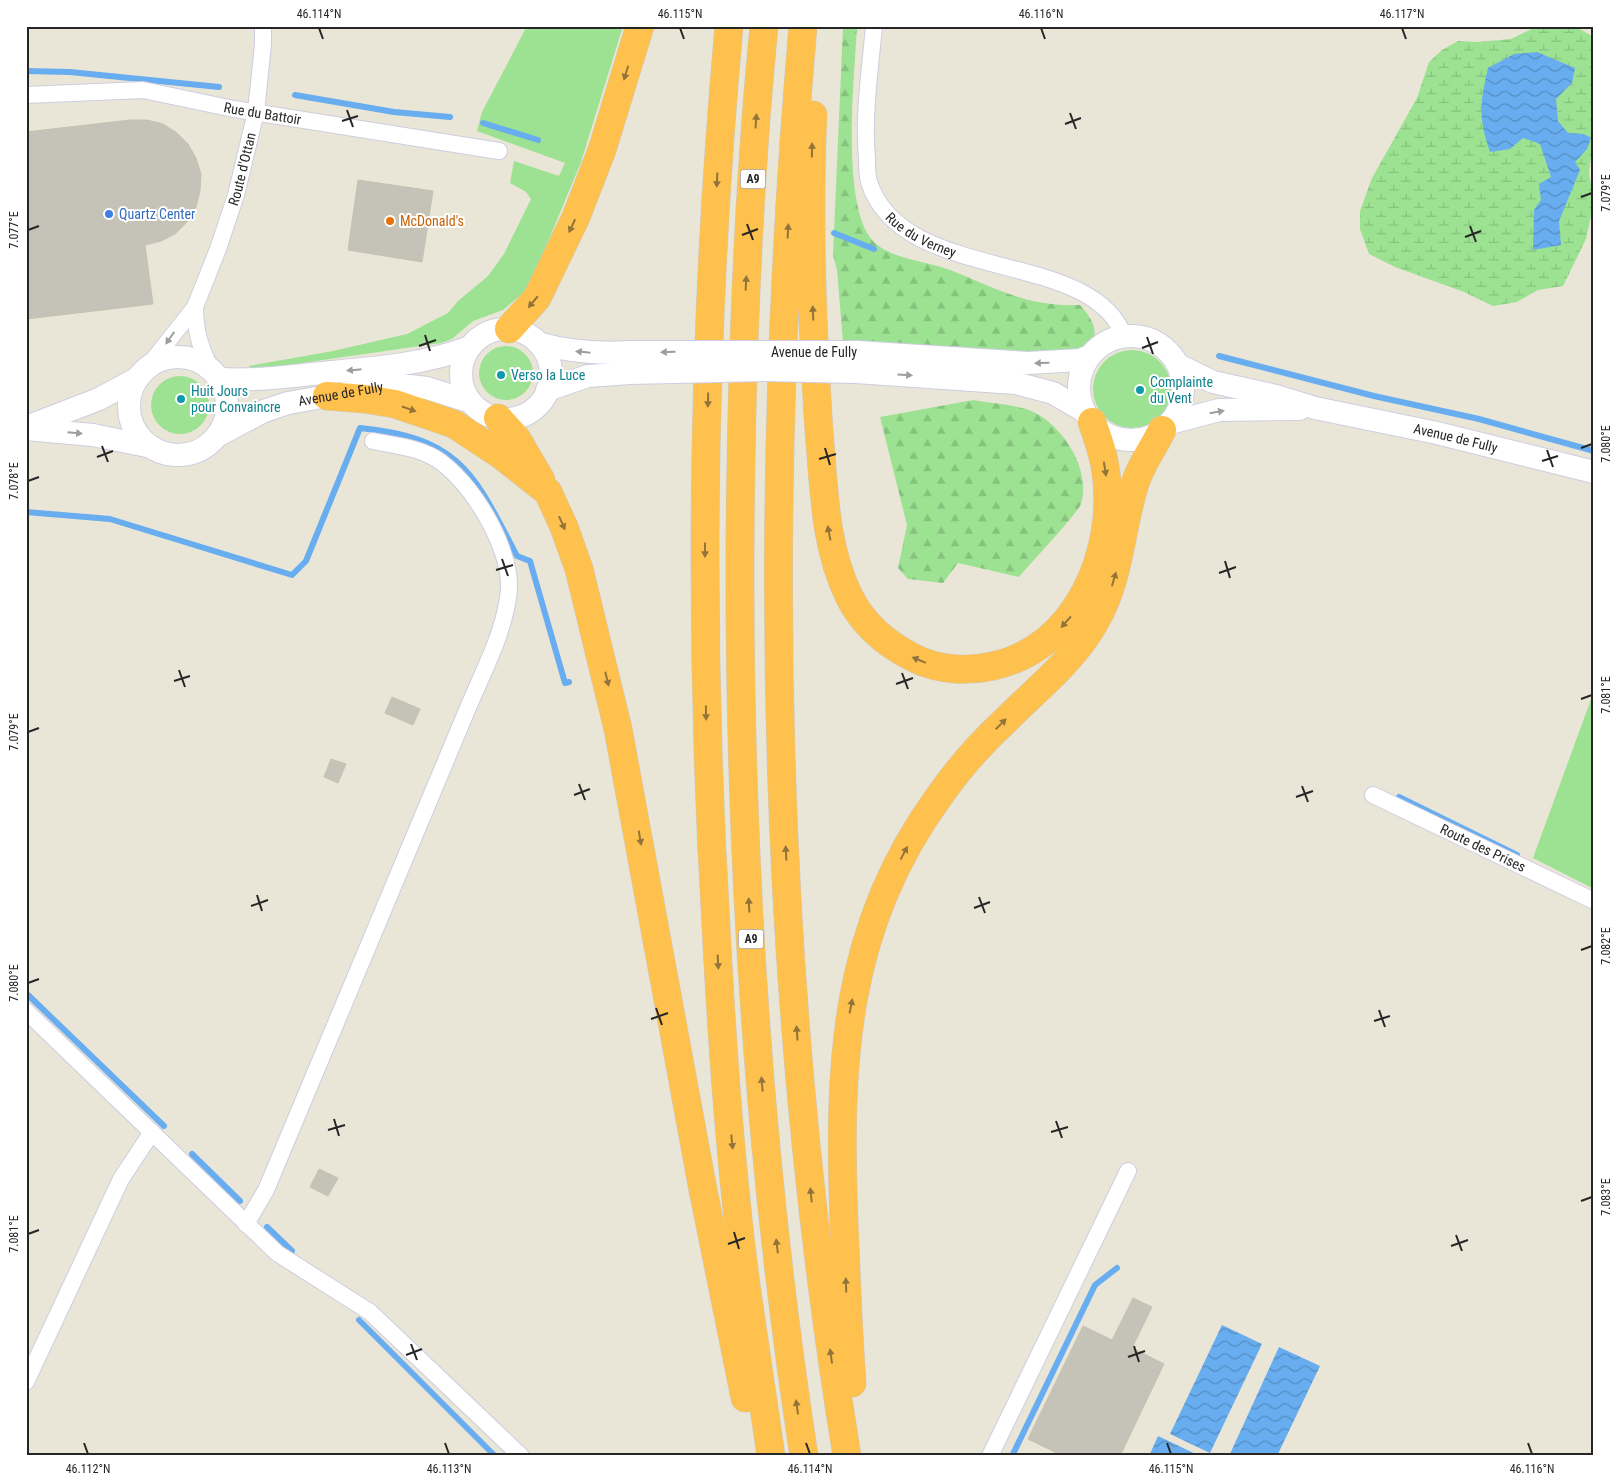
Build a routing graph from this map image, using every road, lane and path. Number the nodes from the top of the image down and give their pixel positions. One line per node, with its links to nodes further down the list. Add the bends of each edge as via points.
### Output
1 (263, 26): 9 (street, Route d'Ottan)
2 (640, 26): 12 (highway, one-way to 12, via 602,150 576,217 538,298)
3 (729, 26): 44 (highway, one-way to 44, via 709,344 705,502 708,796 730,1124 746,1282)
4 (764, 26): 45 (highway, A9, one-way to 4, via 764,1118 743,784 740,647 744,332)
5 (803, 26): 46 (highway, one-way to 5, via 817,1252 807,1155 793,979 782,768 779,609 783,345 789,192)
6 (816, 26): 26 (highway, one-way to 6, via 1106,473 1103,537 1095,570 1083,598 1059,631 1021,657 999,665 965,669 919,660 898,650 871,627 855,608 844,585 829,534 824,496 812,265)
7 (874, 26): 13 (street, Rue du Verney, via 865,142 868,181 882,209 903,228 929,244 1045,279 1089,297 1113,316)
8 (26, 96): 9 (street, Rue du Battoir, via 143,90)
9 (256, 112): 10 (street, Rue du Battoir); 11 (street, Route d'Ottan, via 236,195)
10 (499, 151)
11 (195, 307): 20 (street, Route d'Ottan, via 200,348); 21 (street, Route d'Ottan, one-way to 21)
12 (509, 329): 14 (main road, via 522,332); 15 (main road, via 490,332)
13 (1124, 337): 16 (main road, via 1105,343); 19 (main road, via 1142,338 1159,344)
14 (538, 343): 18 (main road, Avenue de Fully, one-way to 14); 22 (main road, via 550,368)
15 (470, 347): 20 (main road, Avenue de Fully, one-way to 20, via 451,354 384,367 283,377); 24 (main road, via 462,363 461,374)
16 (1090, 356): 17 (main road, Avenue de Fully, one-way to 17, via 1080,360 1028,363); 26 (main road, via 1079,392)
17 (857, 362): 18 (main road, Avenue de Fully, bridge); 26 (main road, Avenue de Fully, one-way to 26, via 1016,382 1053,393)
18 (629, 363): 22 (main road, Avenue de Fully)
19 (1178, 365): 25 (main road, Avenue de Fully, via 1213,382); 28 (main road, via 1182,395 1178,410)
20 (215, 373): 21 (main road, via 194,359 176,356 159,360); 30 (main road, via 224,388 228,408)
21 (142, 374): 29 (main road, via 99,399); 32 (main road, via 131,392 130,416 136,430)
22 (547, 390): 27 (main road, via 531,411 512,418)
23 (327, 396): 24 (main road, Avenue de Fully, via 385,386 410,386); 30 (main road, Avenue de Fully, via 264,411); 34 (highway, one-way to 34, via 395,404 454,424)
24 (471, 402): 27 (main road, via 486,414)
25 (1315, 408): 28 (main road, Avenue de Fully, one-way to 25, via 1219,410); 33 (main road, Avenue de Fully, via 1437,433)
26 (1088, 416): 28 (main road, via 1110,436 1125,440 1141,439)
27 (498, 418): 34 (highway, via 530,460)
28 (1166, 427): 47 (highway, one-way to 28, via 847,1311 843,1086 850,1011 868,937 903,854 938,798 984,742 1067,661 1095,623 1112,586 1137,478)
29 (26, 428): 32 (main road, one-way to 32, via 93,435)
30 (217, 436): 32 (main road, via 190,454 167,454)
31 (373, 441): 40 (street, via 435,458 463,484 504,550 509,574 507,601 498,634 470,703 266,1190)
32 (152, 447)
33 (1594, 472)
34 (548, 492): 43 (highway, one-way to 43, via 579,569 610,692 703,1190)
35 (1373, 795): 36 (street, Route des Prises)
36 (1594, 901)
37 (26, 1010): 38 (street)
38 (152, 1132): 40 (street); 41 (street, via 121,1180)
39 (1128, 1171): 48 (street)
40 (246, 1224): 42 (street, via 289,1263 370,1312)
41 (26, 1382)
42 (521, 1456)
43 (757, 1456)
44 (771, 1456)
45 (804, 1456)
46 (847, 1456)
47 (858, 1456)
48 (990, 1456)

